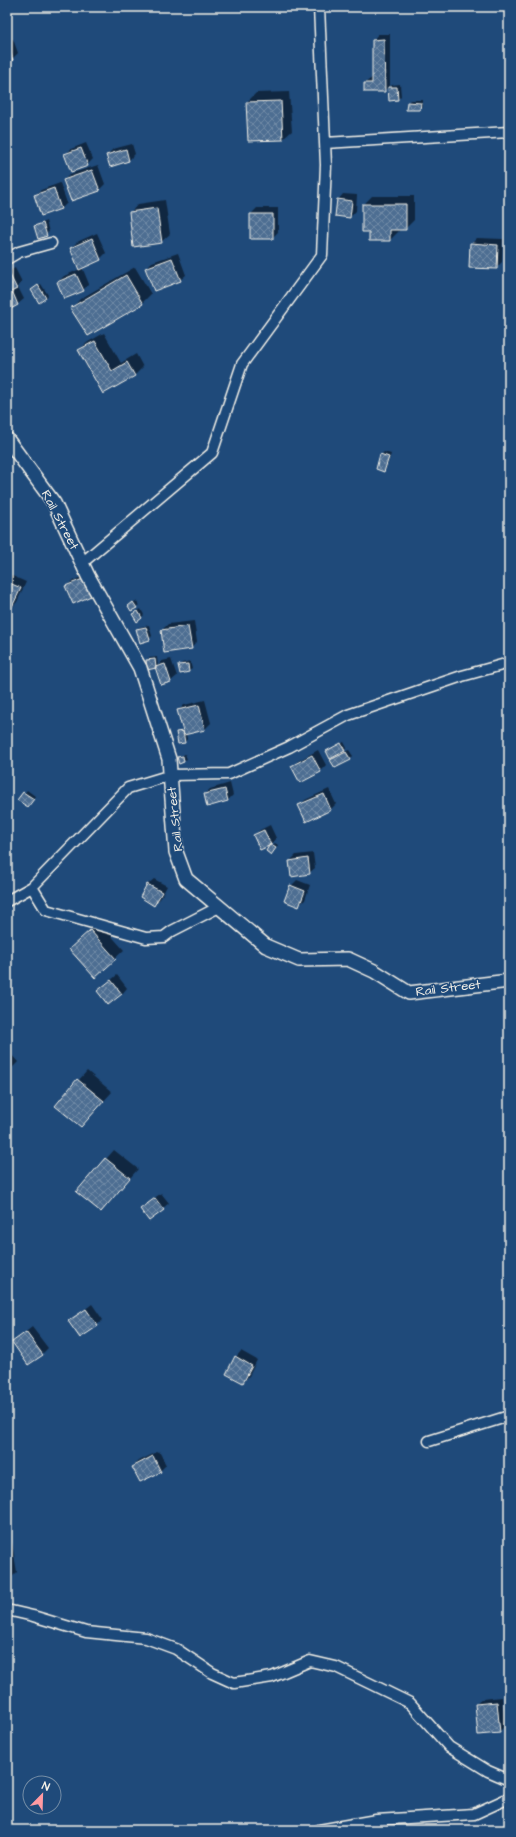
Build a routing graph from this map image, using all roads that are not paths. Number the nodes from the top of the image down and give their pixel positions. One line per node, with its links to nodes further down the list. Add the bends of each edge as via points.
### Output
1 (318, 7): 3 (street)
2 (509, 132): 3 (street)
3 (325, 143): 7 (street, via 322,255 242,364 212,453)
4 (51, 243): 5 (street, via 19,252)
5 (7, 259)
6 (7, 438): 7 (street, Rail Street, via 54,503)
7 (82, 563): 9 (street, Rail Street, via 140,668 169,759)
8 (509, 663): 9 (street, via 462,676 348,715 289,747 229,774)
9 (171, 775): 10 (street, via 128,788); 12 (street, Rail Street, via 176,852 186,879)
10 (32, 887): 11 (street); 12 (street, via 46,910 146,938 164,937)
11 (7, 901)
12 (219, 907): 13 (street, Rail Street, via 266,946 299,960 348,959 374,971 409,993)
13 (509, 981)
14 (509, 1416): 15 (street)
15 (429, 1441)
16 (7, 1610): 17 (street, via 86,1632 146,1638 176,1649 212,1673 234,1683 272,1677 310,1661 336,1667 410,1703 449,1747 488,1771)
17 (509, 1780)
18 (509, 1798): 19 (street, via 474,1814 376,1820)
19 (319, 1830)

